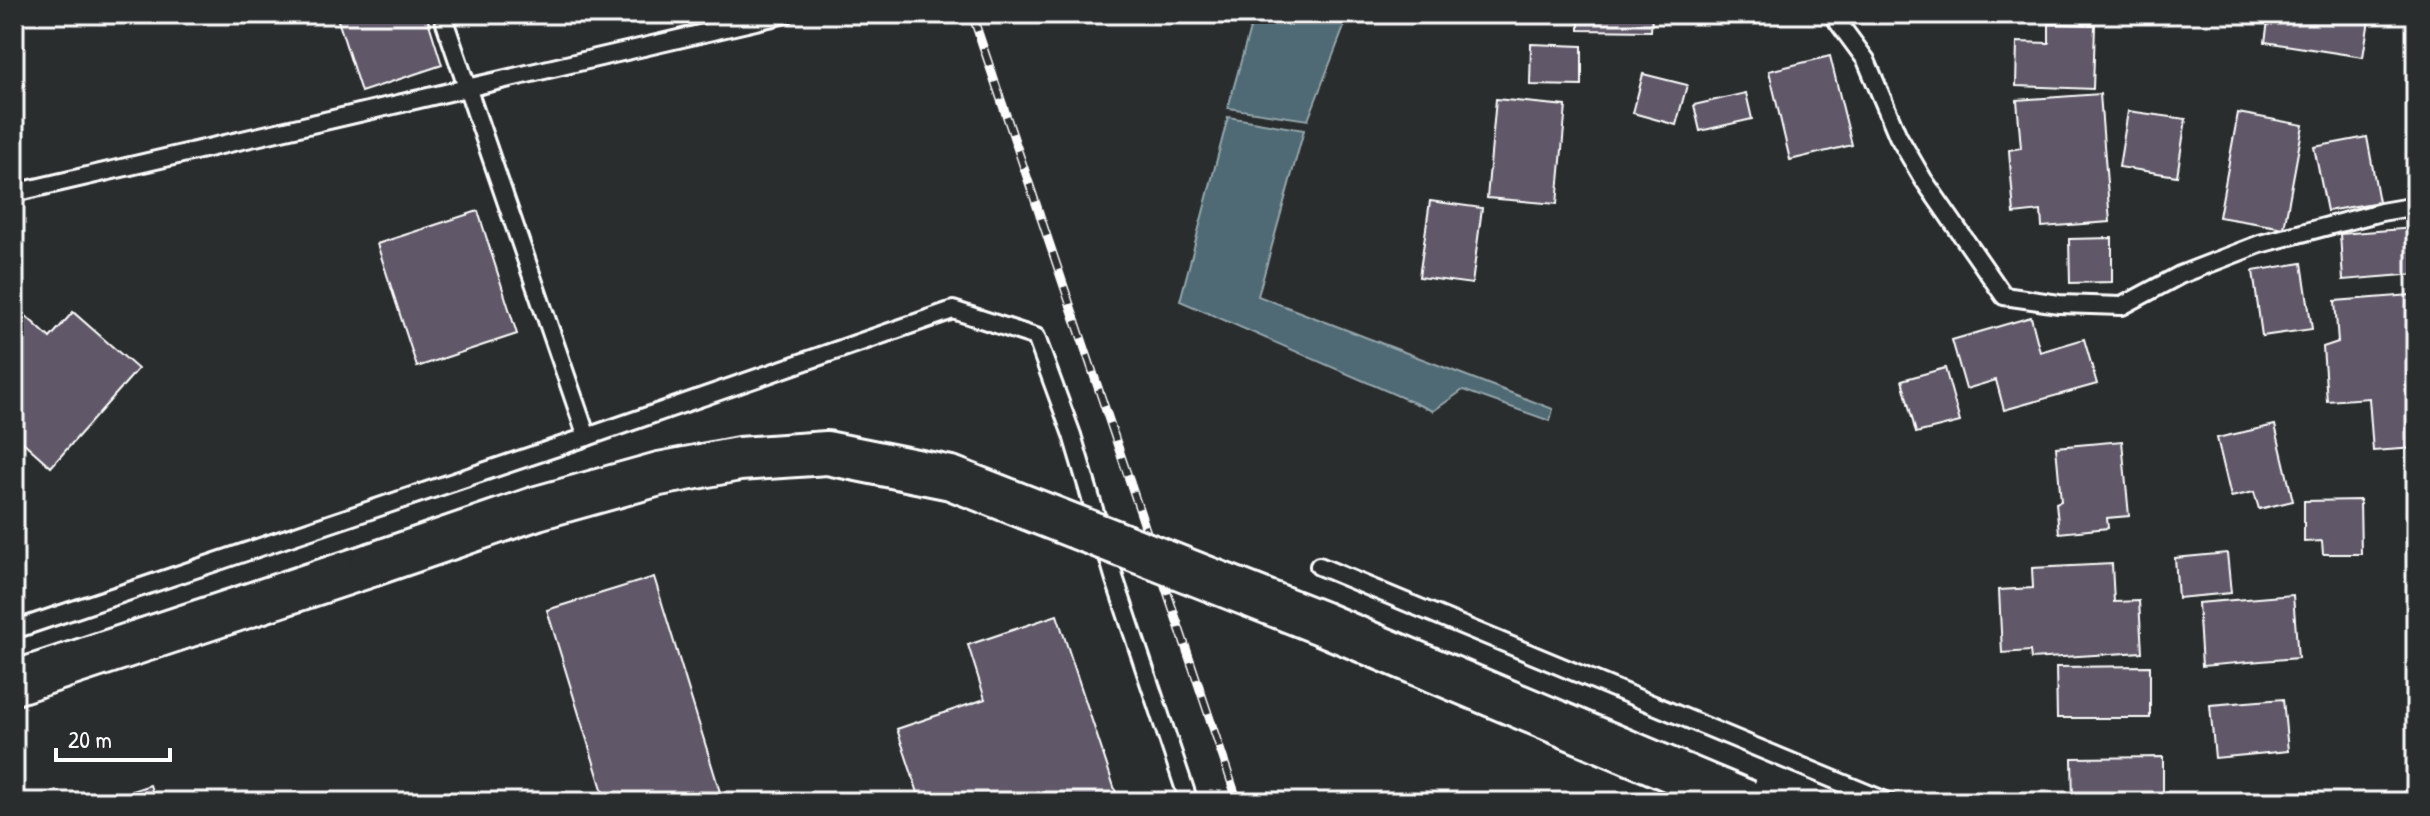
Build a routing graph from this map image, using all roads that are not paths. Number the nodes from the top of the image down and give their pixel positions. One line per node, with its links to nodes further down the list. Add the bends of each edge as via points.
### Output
1 (442, 14): 4 (lane)
2 (786, 14): 4 (lane)
3 (1832, 14): 6 (lane, via 1866,60 1923,179 2004,296 2122,306 2180,275 2260,244)
4 (467, 88): 5 (lane); 7 (lane)
5 (14, 193)
6 (2416, 206)
7 (587, 437): 9 (lane); 11 (lane, via 953,310 1036,337)
8 (1319, 566): 13 (lane)
9 (14, 630)
10 (14, 683): 12 (street, bridge, via 537,508 659,474 739,459 827,453 951,478 1321,623)
11 (1189, 802)
12 (1747, 802)
13 (1888, 802)

